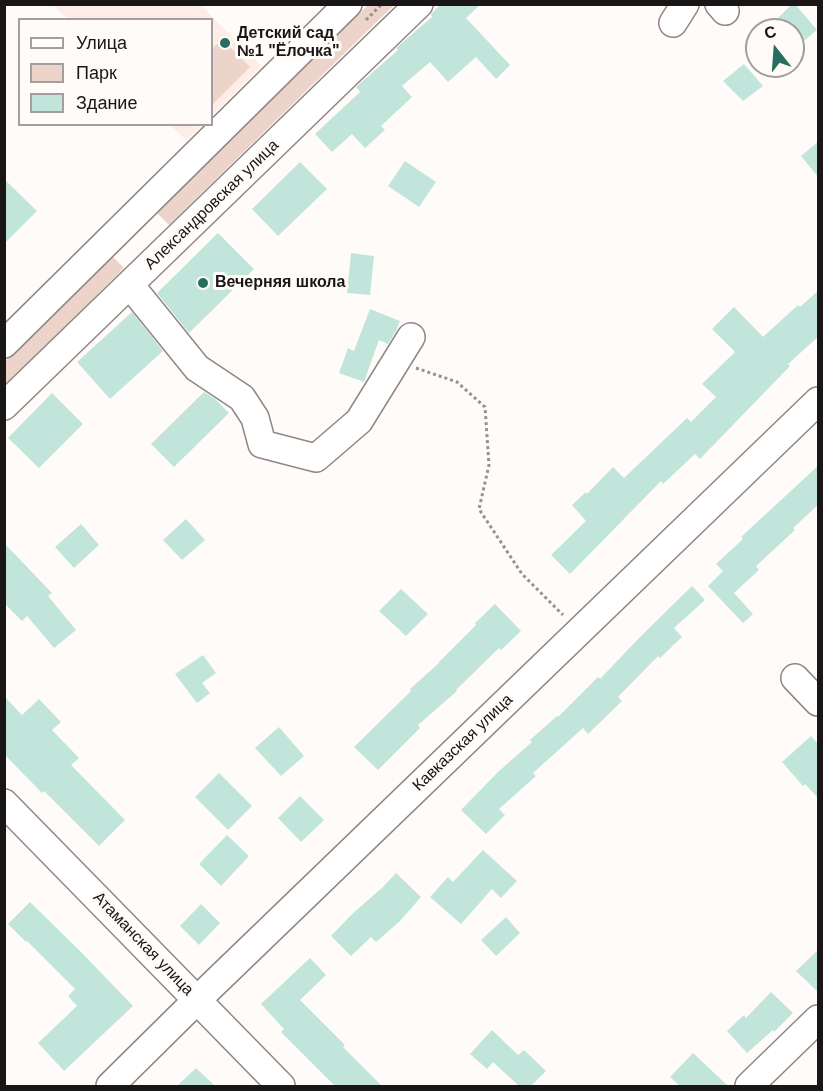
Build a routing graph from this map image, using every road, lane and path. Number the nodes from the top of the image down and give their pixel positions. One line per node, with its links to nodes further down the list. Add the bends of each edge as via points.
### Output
1 (348, 4): 5 (street)
2 (419, 4): 3 (street, Александровская улица)
3 (130, 285): 6 (street, via 197,368 242,398 255,418 262,444 316,458 359,422); 8 (street, Александровская улица)
4 (411, 338): 6 (street)
5 (4, 344)
6 (396, 361): 9 (path, via 457,382 485,407 489,465 479,509 522,574)
7 (819, 401): 9 (street, Кавказская улица)
8 (4, 406)
9 (580, 631): 13 (street, Кавказская улица)
10 (795, 678): 11 (street)
11 (819, 702)
12 (4, 803): 13 (street, Атаманская улица)
13 (197, 1000): 15 (street, Кавказская улица); 16 (street, Атаманская улица)
14 (819, 1019): 17 (street)
15 (110, 1086)
16 (281, 1086)
17 (749, 1086)

